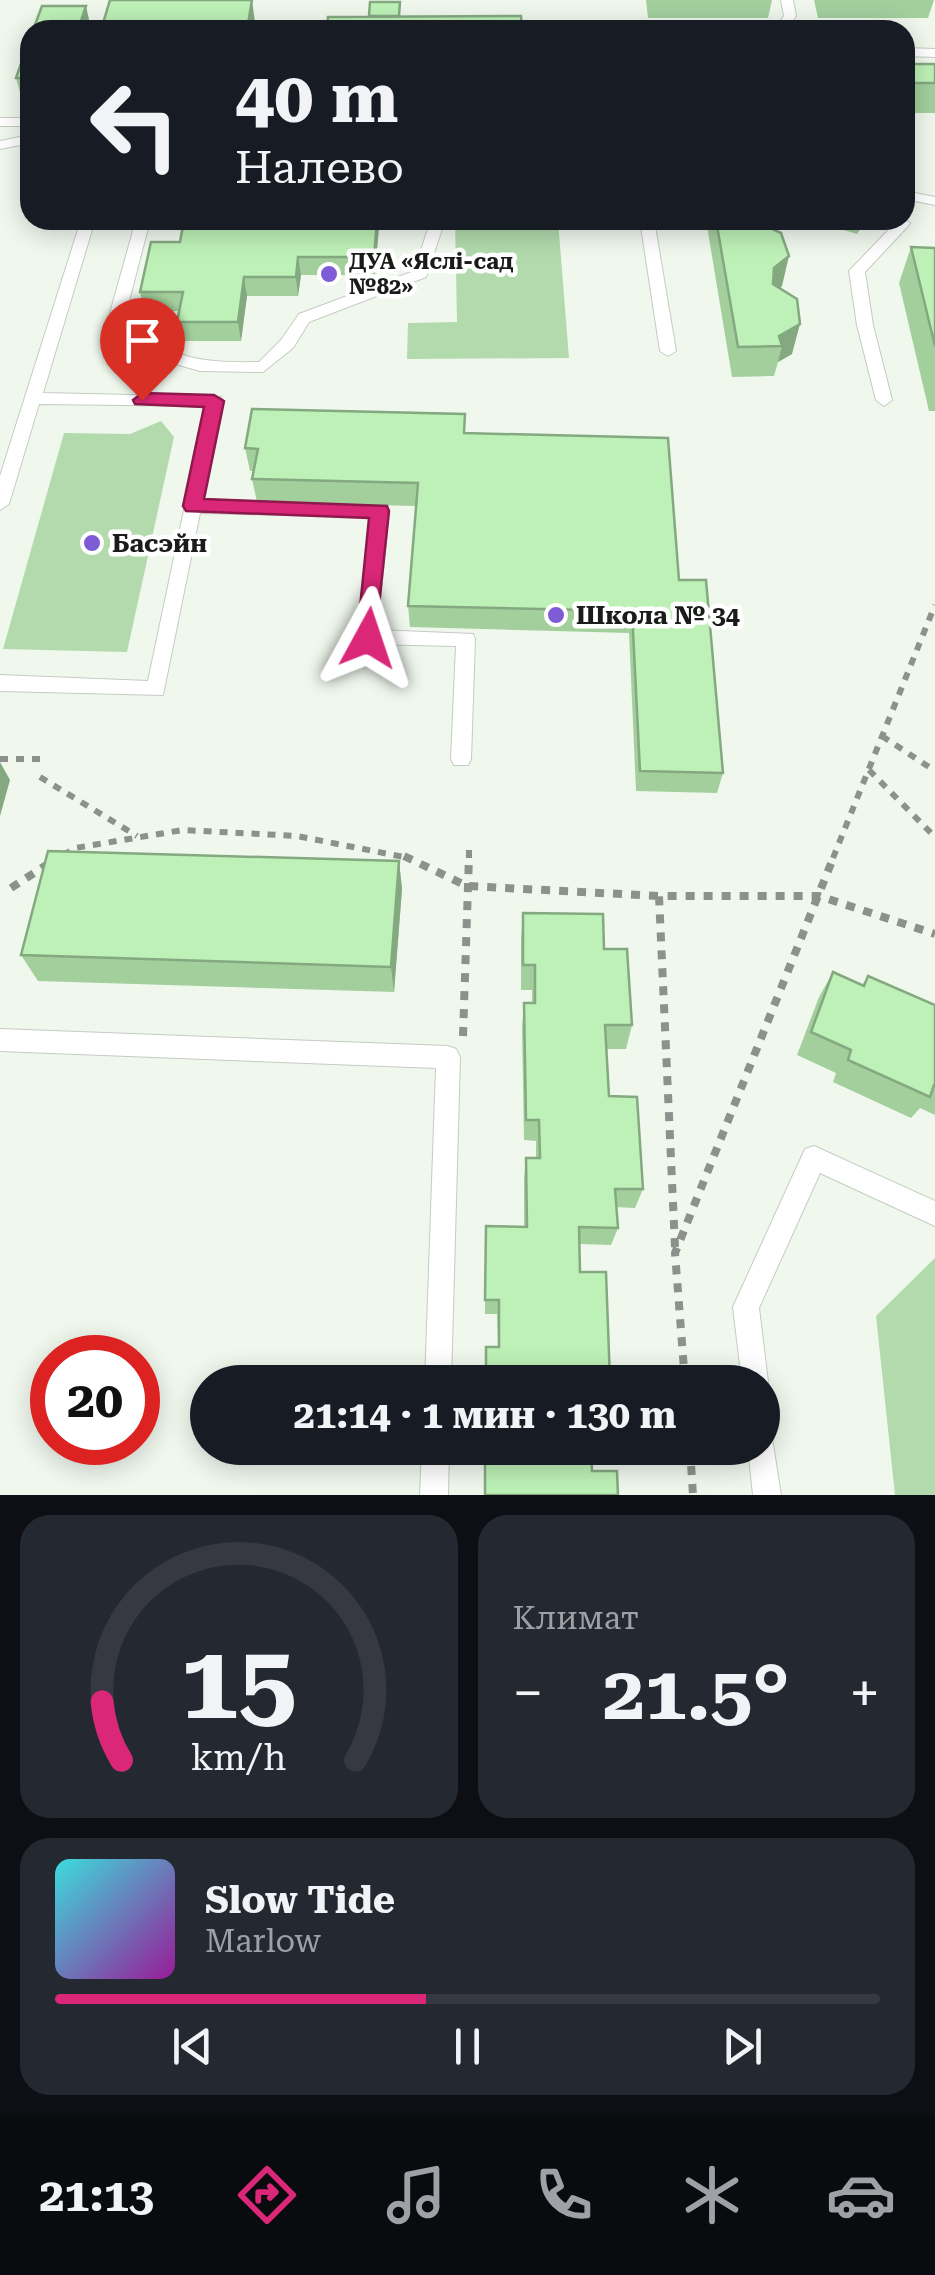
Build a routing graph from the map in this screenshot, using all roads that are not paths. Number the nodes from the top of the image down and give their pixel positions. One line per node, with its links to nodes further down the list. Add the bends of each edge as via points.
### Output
1 (85, 230): 7 (lane)
2 (139, 230): 3 (lane, via 118,313 132,336 181,364 222,368 263,367 304,318 421,274)
3 (435, 230)
4 (649, 230): 6 (lane)
5 (896, 230): 8 (lane, via 857,272)
6 (668, 351)
7 (33, 398): 9 (lane); 10 (lane, via 214,401)
8 (884, 400)
9 (0, 504)
10 (193, 506): 11 (lane, via 156,689); 12 (lane, via 380,511 368,638 466,639)
11 (0, 683)
12 (461, 759)
13 (0, 1040): 15 (lane, via 448,1058)
14 (935, 1214): 16 (lane, via 814,1158 746,1307)
15 (439, 1365)
16 (752, 1365)
17 (435, 1465): 19 (lane)
18 (764, 1465): 20 (lane)
19 (434, 1495)
20 (767, 1495)

